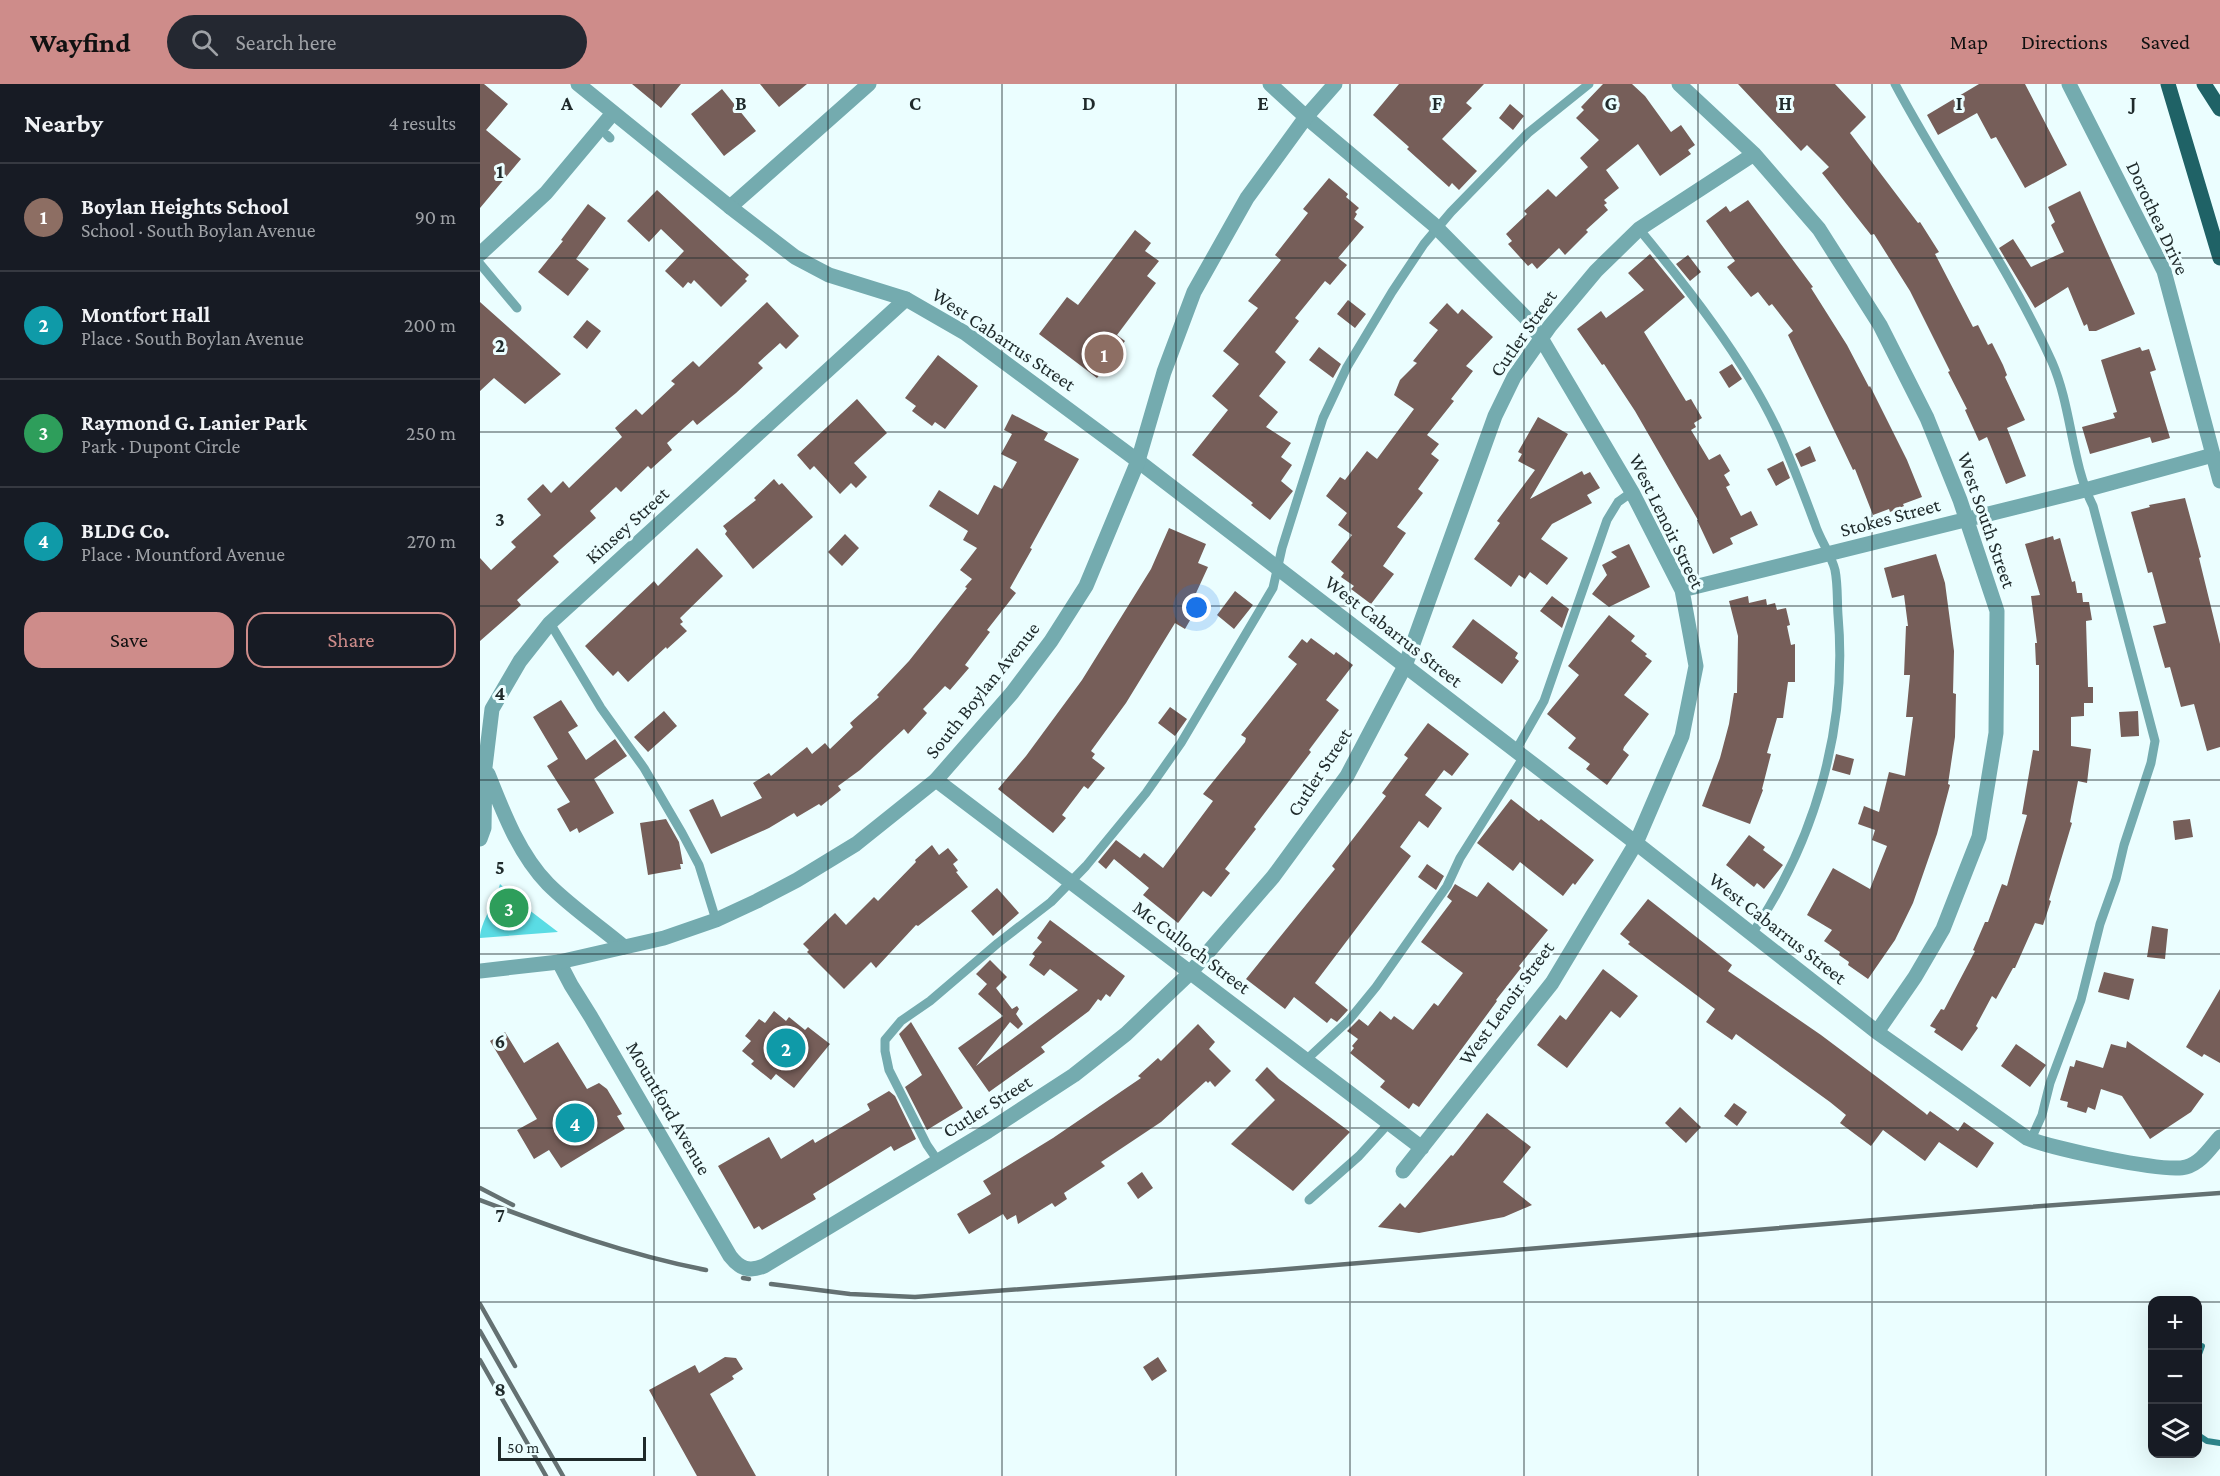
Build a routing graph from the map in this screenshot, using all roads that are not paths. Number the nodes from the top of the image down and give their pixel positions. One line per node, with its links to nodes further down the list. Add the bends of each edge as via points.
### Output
1 (578, 84): 12 (street, West Cabarrus Street)
2 (869, 84): 15 (street)
3 (1270, 84): 13 (street, West Lenoir Street)
4 (1335, 84): 13 (street, South Boylan Avenue)
5 (1589, 84): 16 (lane, via 1528,133)
6 (1678, 84): 14 (street, West South Street)
7 (1895, 84): 27 (lane, via 2029,314 2062,389)
8 (2069, 84): 24 (street, Dorothea Drive, via 2164,271)
9 (2168, 84): 19 (main road)
10 (2204, 84): 11 (main road)
11 (2220, 109)
12 (613, 113): 15 (street, West Cabarrus Street); 18 (street, via 546,193)
13 (1306, 117): 16 (street, West Lenoir Street); 25 (street, South Boylan Avenue, via 1247,198 1194,292)
14 (1754, 154): 17 (street, Cutler Street); 29 (street, West South Street, via 1819,229 1880,325 1927,418)
15 (730, 207): 21 (street, West Cabarrus Street, via 795,257 829,275)
16 (1437, 228): 23 (street, West Lenoir Street); 31 (lane, via 1392,291 1323,418)
17 (1639, 229): 23 (street, Cutler Street, via 1596,271); 30 (lane, via 1684,284 1747,376 1775,426)
18 (480, 254)
19 (2220, 258)
20 (480, 264): 22 (lane)
21 (906, 299): 25 (street, West Cabarrus Street, via 965,333); 33 (street, Kinsey Street)
22 (517, 308)
23 (1541, 338): 28 (street, West Lenoir Street); 34 (street, Cutler Street, via 1514,377 1495,416)
24 (2213, 455): 26 (street, Dorothea Drive); 27 (street, Stokes Street)
25 (1137, 461): 31 (street, West Cabarrus Street); 37 (street, South Boylan Avenue, via 1086,586 1012,693)
26 (2220, 481)
27 (2085, 490): 29 (street, Stokes Street); 51 (lane, via 2093,506 2155,741 2081,1000)
28 (1632, 492): 32 (street, West Lenoir Street); 35 (lane, via 1618,502 1606,520 1548,692)
29 (1968, 518): 30 (street, Stokes Street); 47 (street, West South Street, via 1996,611 1996,733 1979,837 1943,929)
30 (1829, 555): 32 (street, Stokes Street); 42 (lane, via 1835,570 1841,652 1836,726 1806,832 1779,891)
31 (1279, 569): 34 (street, West Cabarrus Street); 40 (lane, via 1256,620 1181,743 1146,793)
32 (1682, 590): 39 (street, West Lenoir Street, via 1696,666 1683,736)
33 (550, 623): 36 (street, Kinsey Street, via 520,661 492,709); 41 (lane, via 682,832 699,865)
34 (1405, 666): 35 (street, West Cabarrus Street); 46 (street, Cutler Street, via 1347,776 1273,877)
35 (1519, 755): 39 (street, West Cabarrus Street); 48 (lane, via 1447,886 1350,1020)
36 (483, 764): 38 (street, Kinsey Street, via 484,828); 43 (street, via 510,828 548,884)
37 (936, 780): 40 (street, Mc Culloch Street); 41 (street, South Boylan Avenue, via 856,844 797,880)
38 (480, 839)
39 (1636, 843): 42 (street, West Cabarrus Street); 52 (street, West Lenoir Street, via 1552,982)
40 (1070, 882): 46 (street, Mc Culloch Street); 53 (lane, via 1051,902 901,1021 885,1040 889,1070)
41 (716, 920): 43 (street, South Boylan Avenue)
42 (1752, 934): 47 (street, West Cabarrus Street)
43 (624, 947): 44 (street, South Boylan Avenue)
44 (559, 962): 45 (street, South Boylan Avenue); 56 (street, Mountford Avenue, via 736,1263)
45 (480, 971)
46 (1190, 973): 48 (street, Mc Culloch Street); 53 (street, Cutler Street, via 1126,1034 1074,1075)
47 (1877, 1032): 51 (street, West Cabarrus Street)
48 (1306, 1060): 49 (street, Mc Culloch Street)
49 (1389, 1123): 52 (street, Mc Culloch Street); 55 (lane)
50 (2220, 1137): 51 (street, West Cabarrus Street, via 2197,1162 2174,1169)
51 (2031, 1139)
52 (1422, 1148): 54 (street, West Lenoir Street)
53 (938, 1161): 56 (street, Cutler Street, via 764,1266)
54 (1403, 1171)
55 (1309, 1200)
56 (748, 1270)

